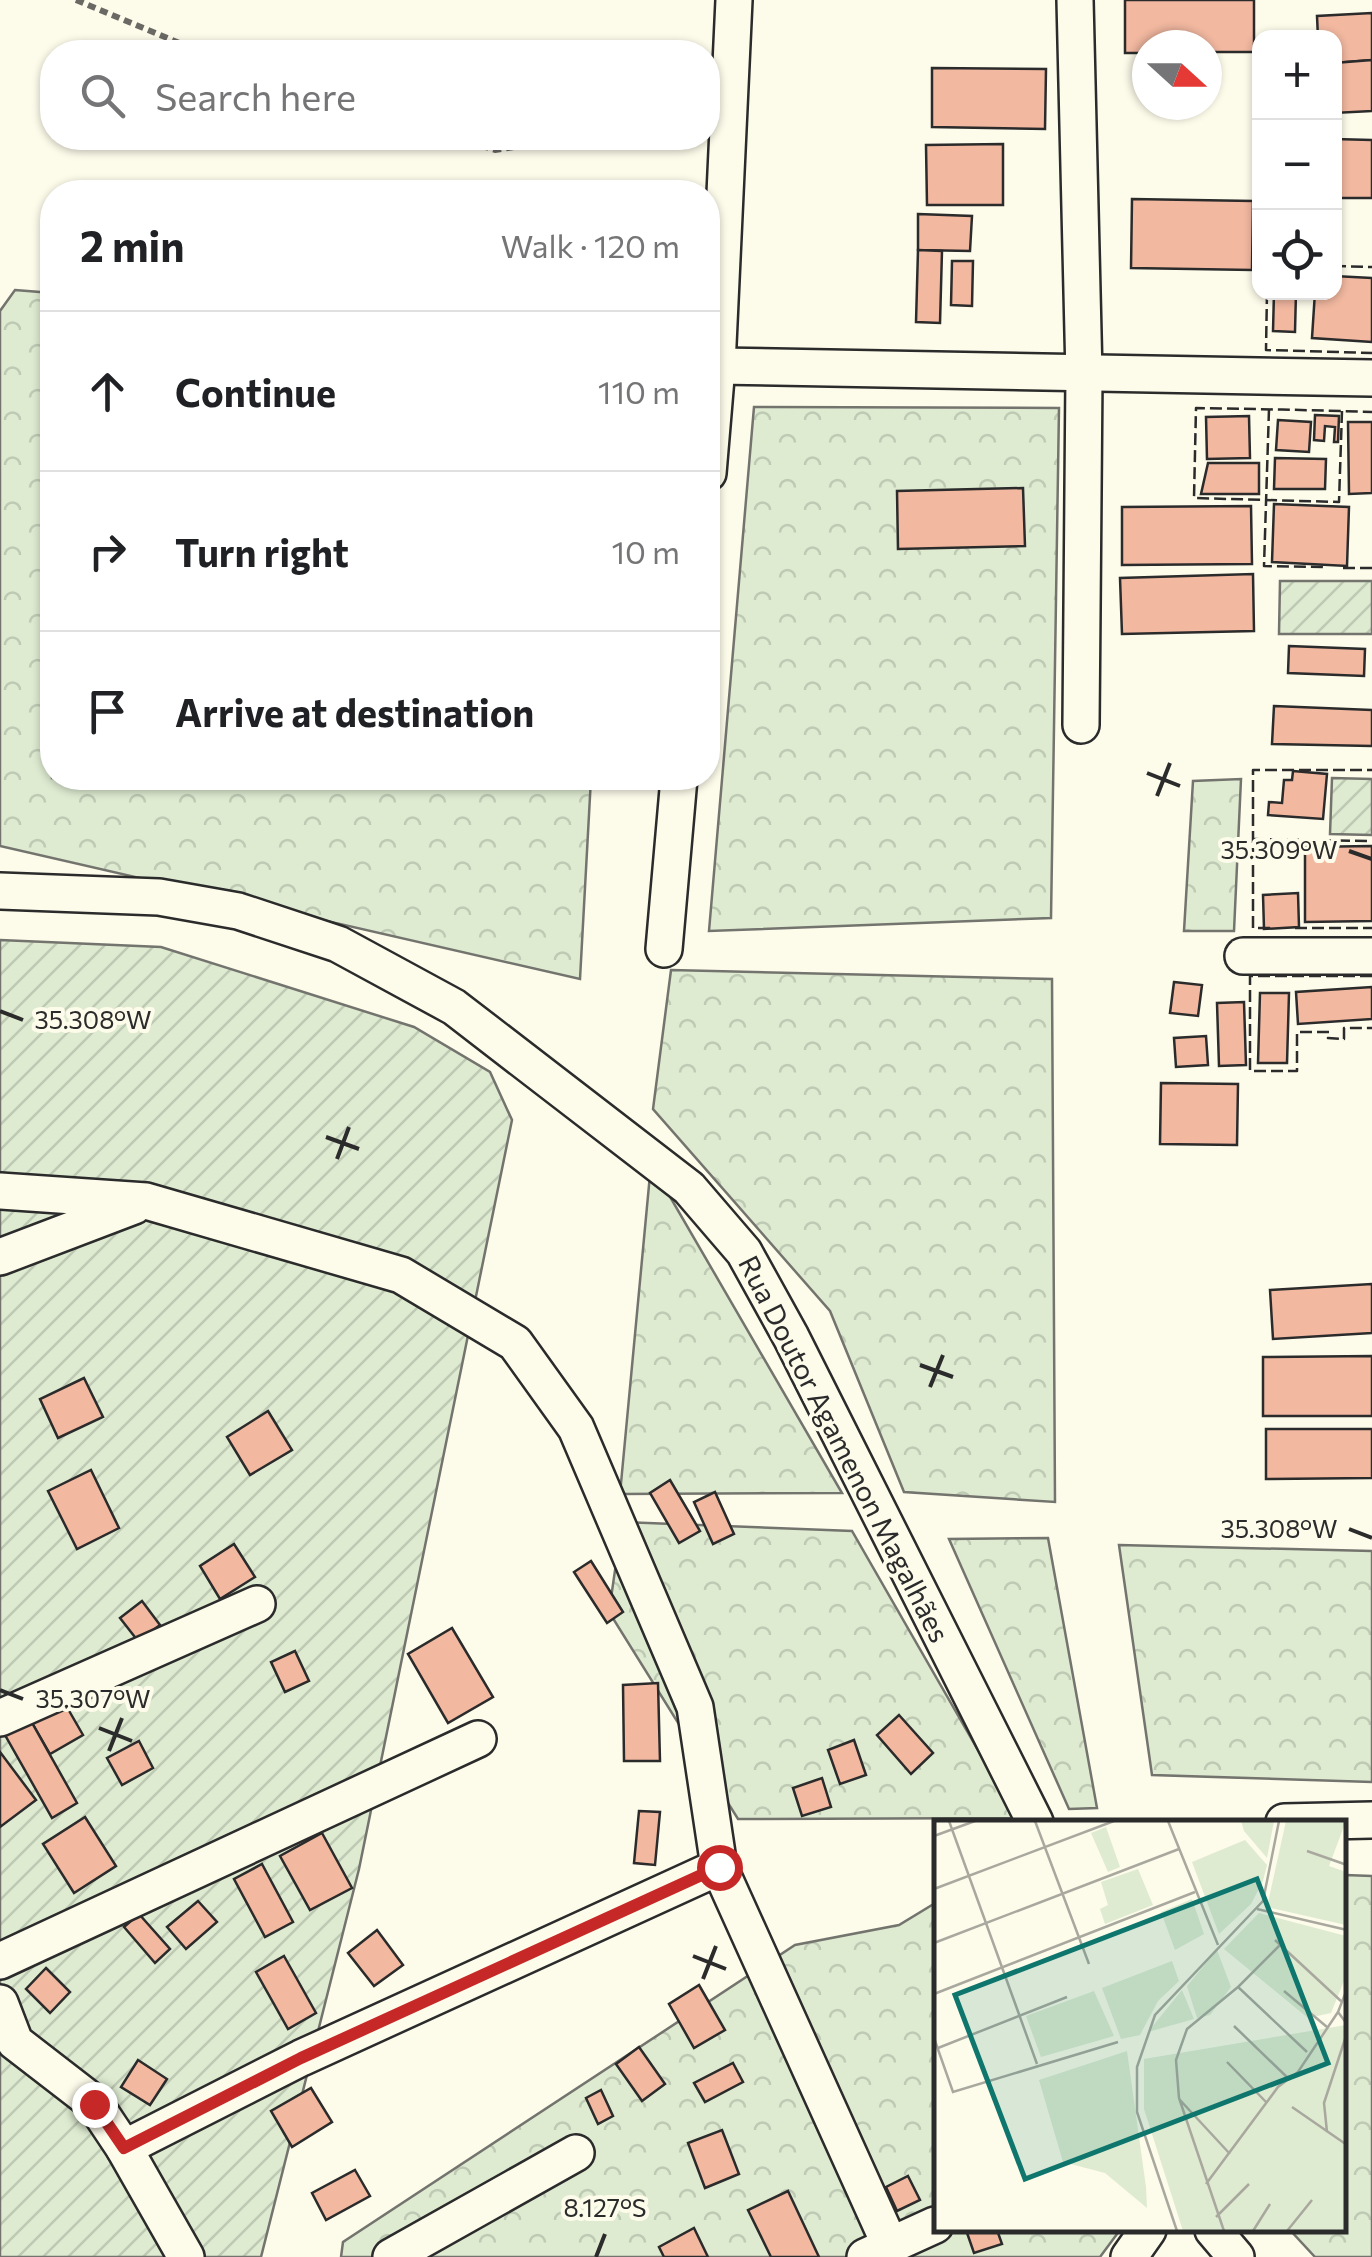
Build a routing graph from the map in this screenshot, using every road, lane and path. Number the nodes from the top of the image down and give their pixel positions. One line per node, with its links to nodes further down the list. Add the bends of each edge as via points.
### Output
1 (76, 0): 4 (path)
2 (734, 0): 5 (street)
3 (1075, 0): 7 (street)
4 (172, 40)
5 (720, 301)
6 (720, 366): 7 (street)
7 (1084, 375): 8 (street); 9 (street)
8 (1372, 378)
9 (1080, 725)
10 (679, 790): 12 (street)
11 (0, 891): 21 (street, Rua Doutor Agamenon Magalhães, via 159,897 238,911 338,944 454,1007 689,1188 744,1252 791,1337)
12 (664, 949)
13 (1243, 956): 14 (street)
14 (1372, 956)
15 (0, 1190): 16 (street)
16 (146, 1201): 17 (street); 24 (street, via 401,1275 515,1343 576,1428 696,1707)
17 (0, 1257)
18 (257, 1604): 19 (street)
19 (0, 1718)
20 (478, 1739): 25 (street)
21 (1033, 1820)
22 (1372, 1820): 23 (street)
23 (1347, 1821)
24 (719, 1867): 27 (street, via 301,2058); 32 (street)
25 (0, 1961)
26 (0, 2003): 27 (street, via 16,2042 94,2104)
27 (124, 2148): 33 (street)
28 (576, 2153): 34 (street)
29 (934, 2224): 32 (street)
30 (1147, 2232): 35 (street)
31 (1214, 2232): 36 (street)
32 (877, 2251)
33 (186, 2257)
34 (391, 2257)
35 (1129, 2257)
36 (1236, 2257)

